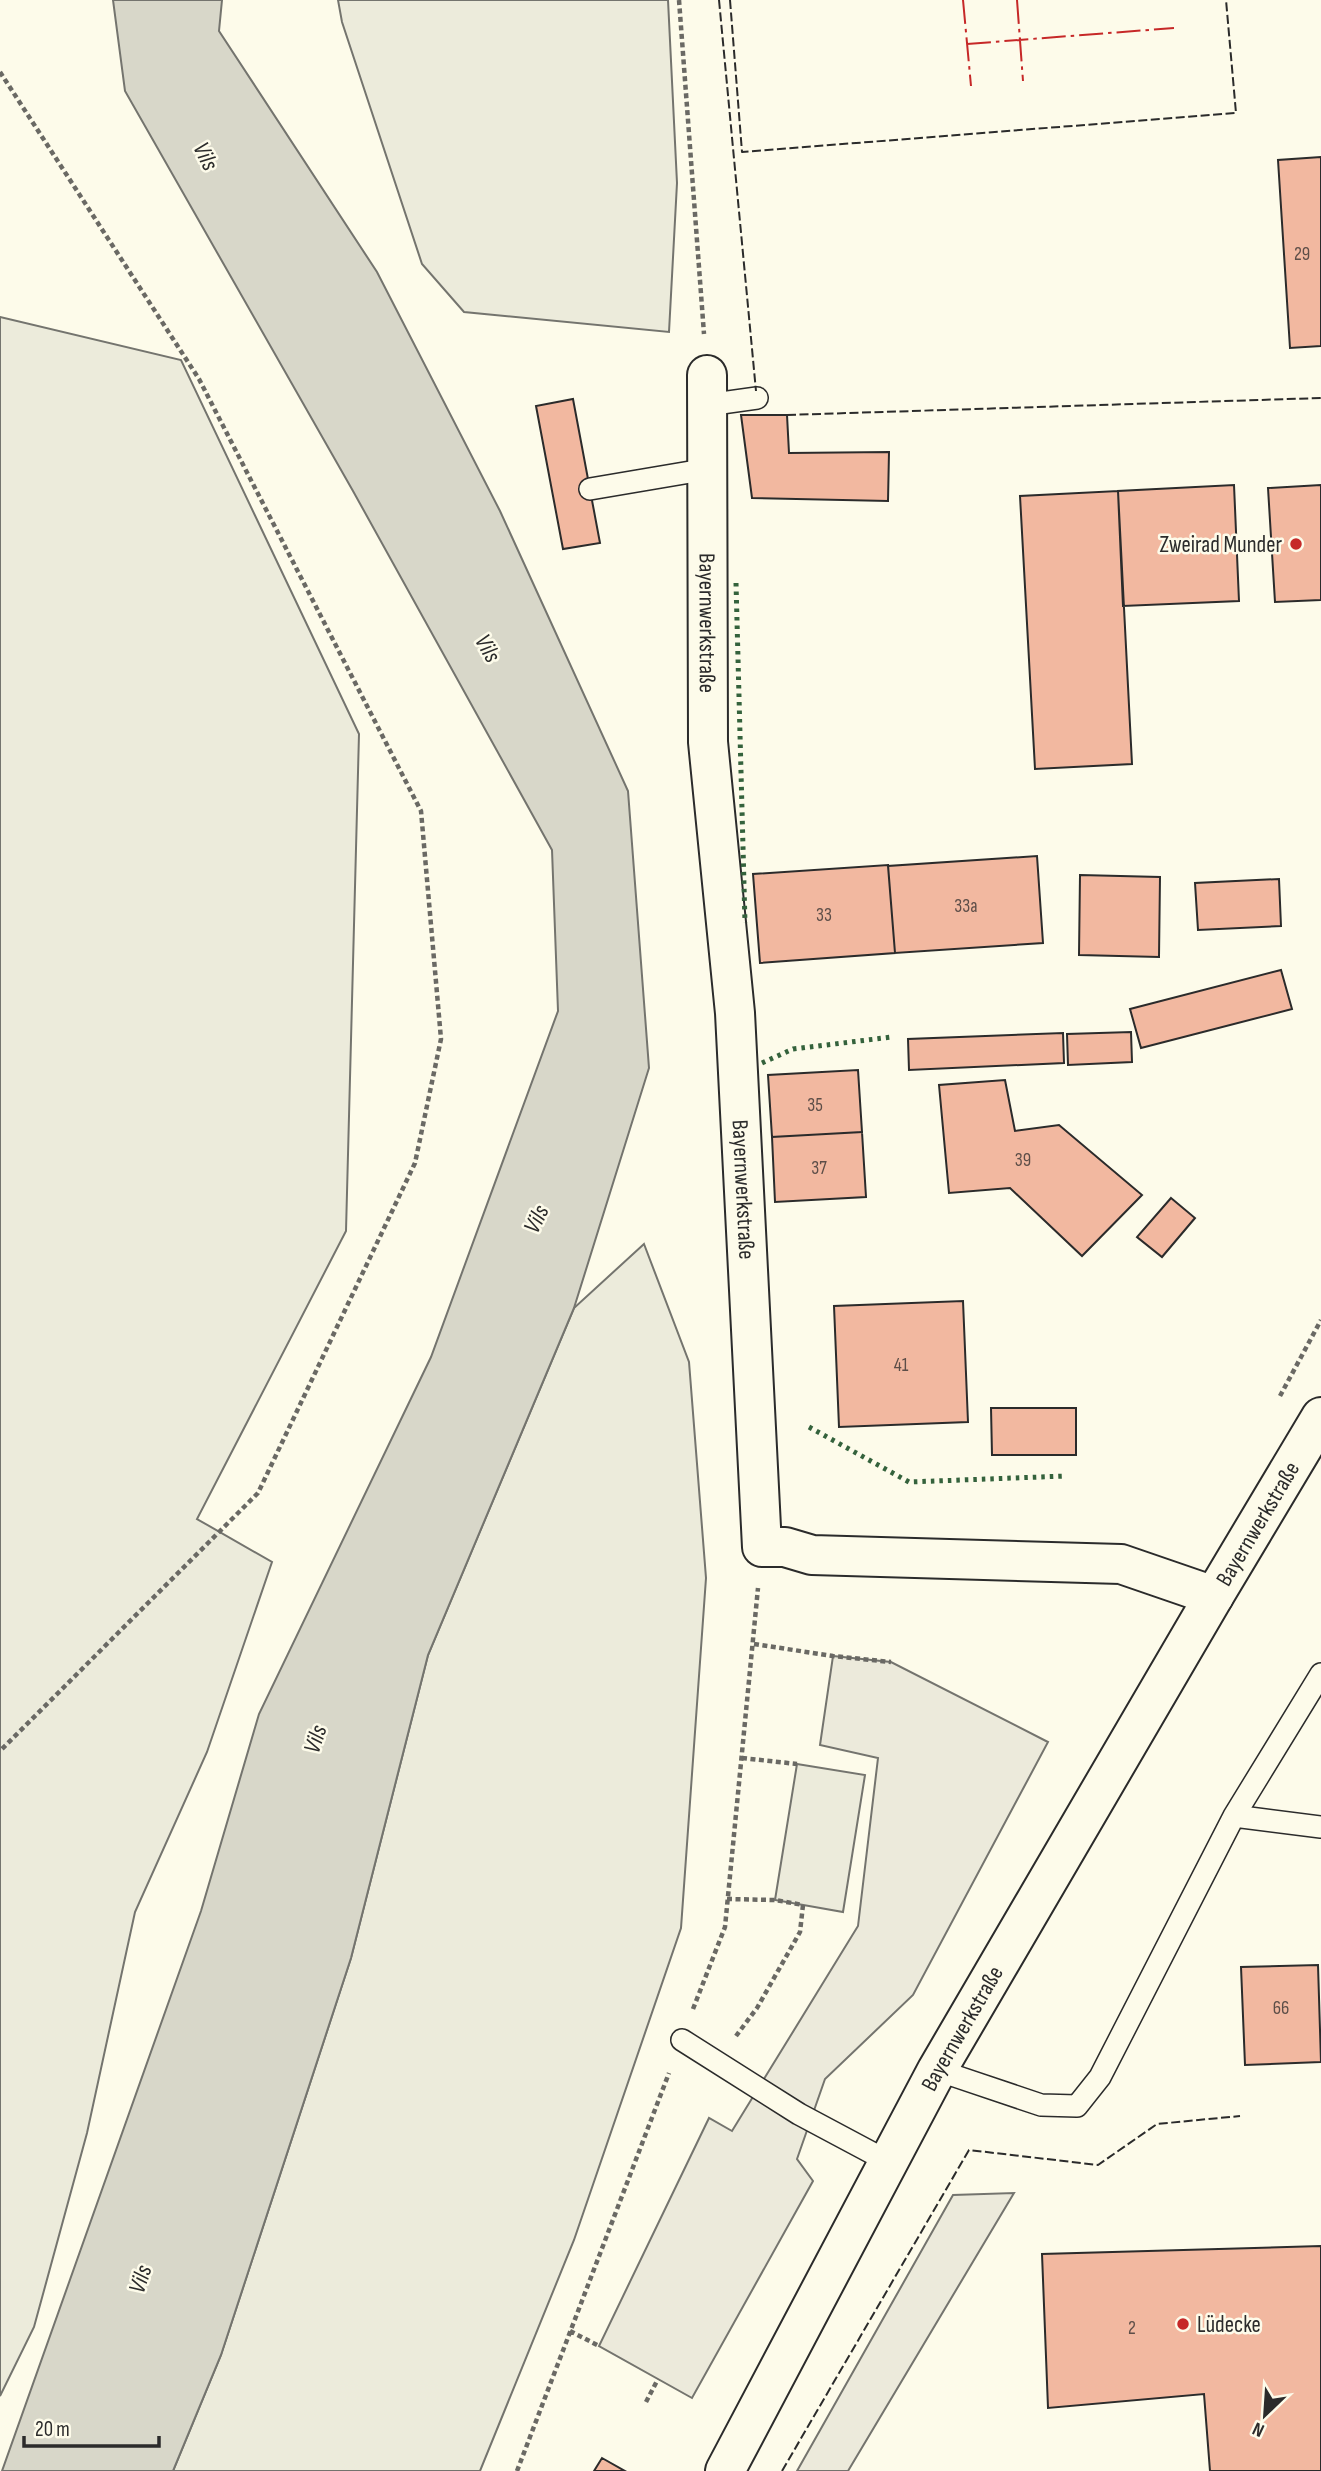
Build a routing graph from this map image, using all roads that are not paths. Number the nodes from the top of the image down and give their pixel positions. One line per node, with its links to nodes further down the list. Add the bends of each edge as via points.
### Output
1 (707, 390): 2 (lane); 3 (street, Bayernwerkstraße)
2 (757, 398)
3 (708, 468): 4 (lane); 6 (street, Bayernwerkstraße, via 708,742 735,1013 762,1547 785,1547 812,1555 1121,1564)
4 (590, 488)
5 (1321, 1417): 6 (street, Bayernwerkstraße)
6 (1214, 1595): 11 (street, Bayernwerkstraße)
7 (1321, 1674): 8 (lane)
8 (1234, 1816): 9 (lane); 11 (lane, via 1100,2077 1077,2106 1041,2105)
9 (1321, 1827)
10 (682, 2040): 12 (lane, via 799,2114)
11 (937, 2070): 12 (street, Bayernwerkstraße)
12 (888, 2162): 13 (street, Bayernwerkstraße)
13 (725, 2471)

